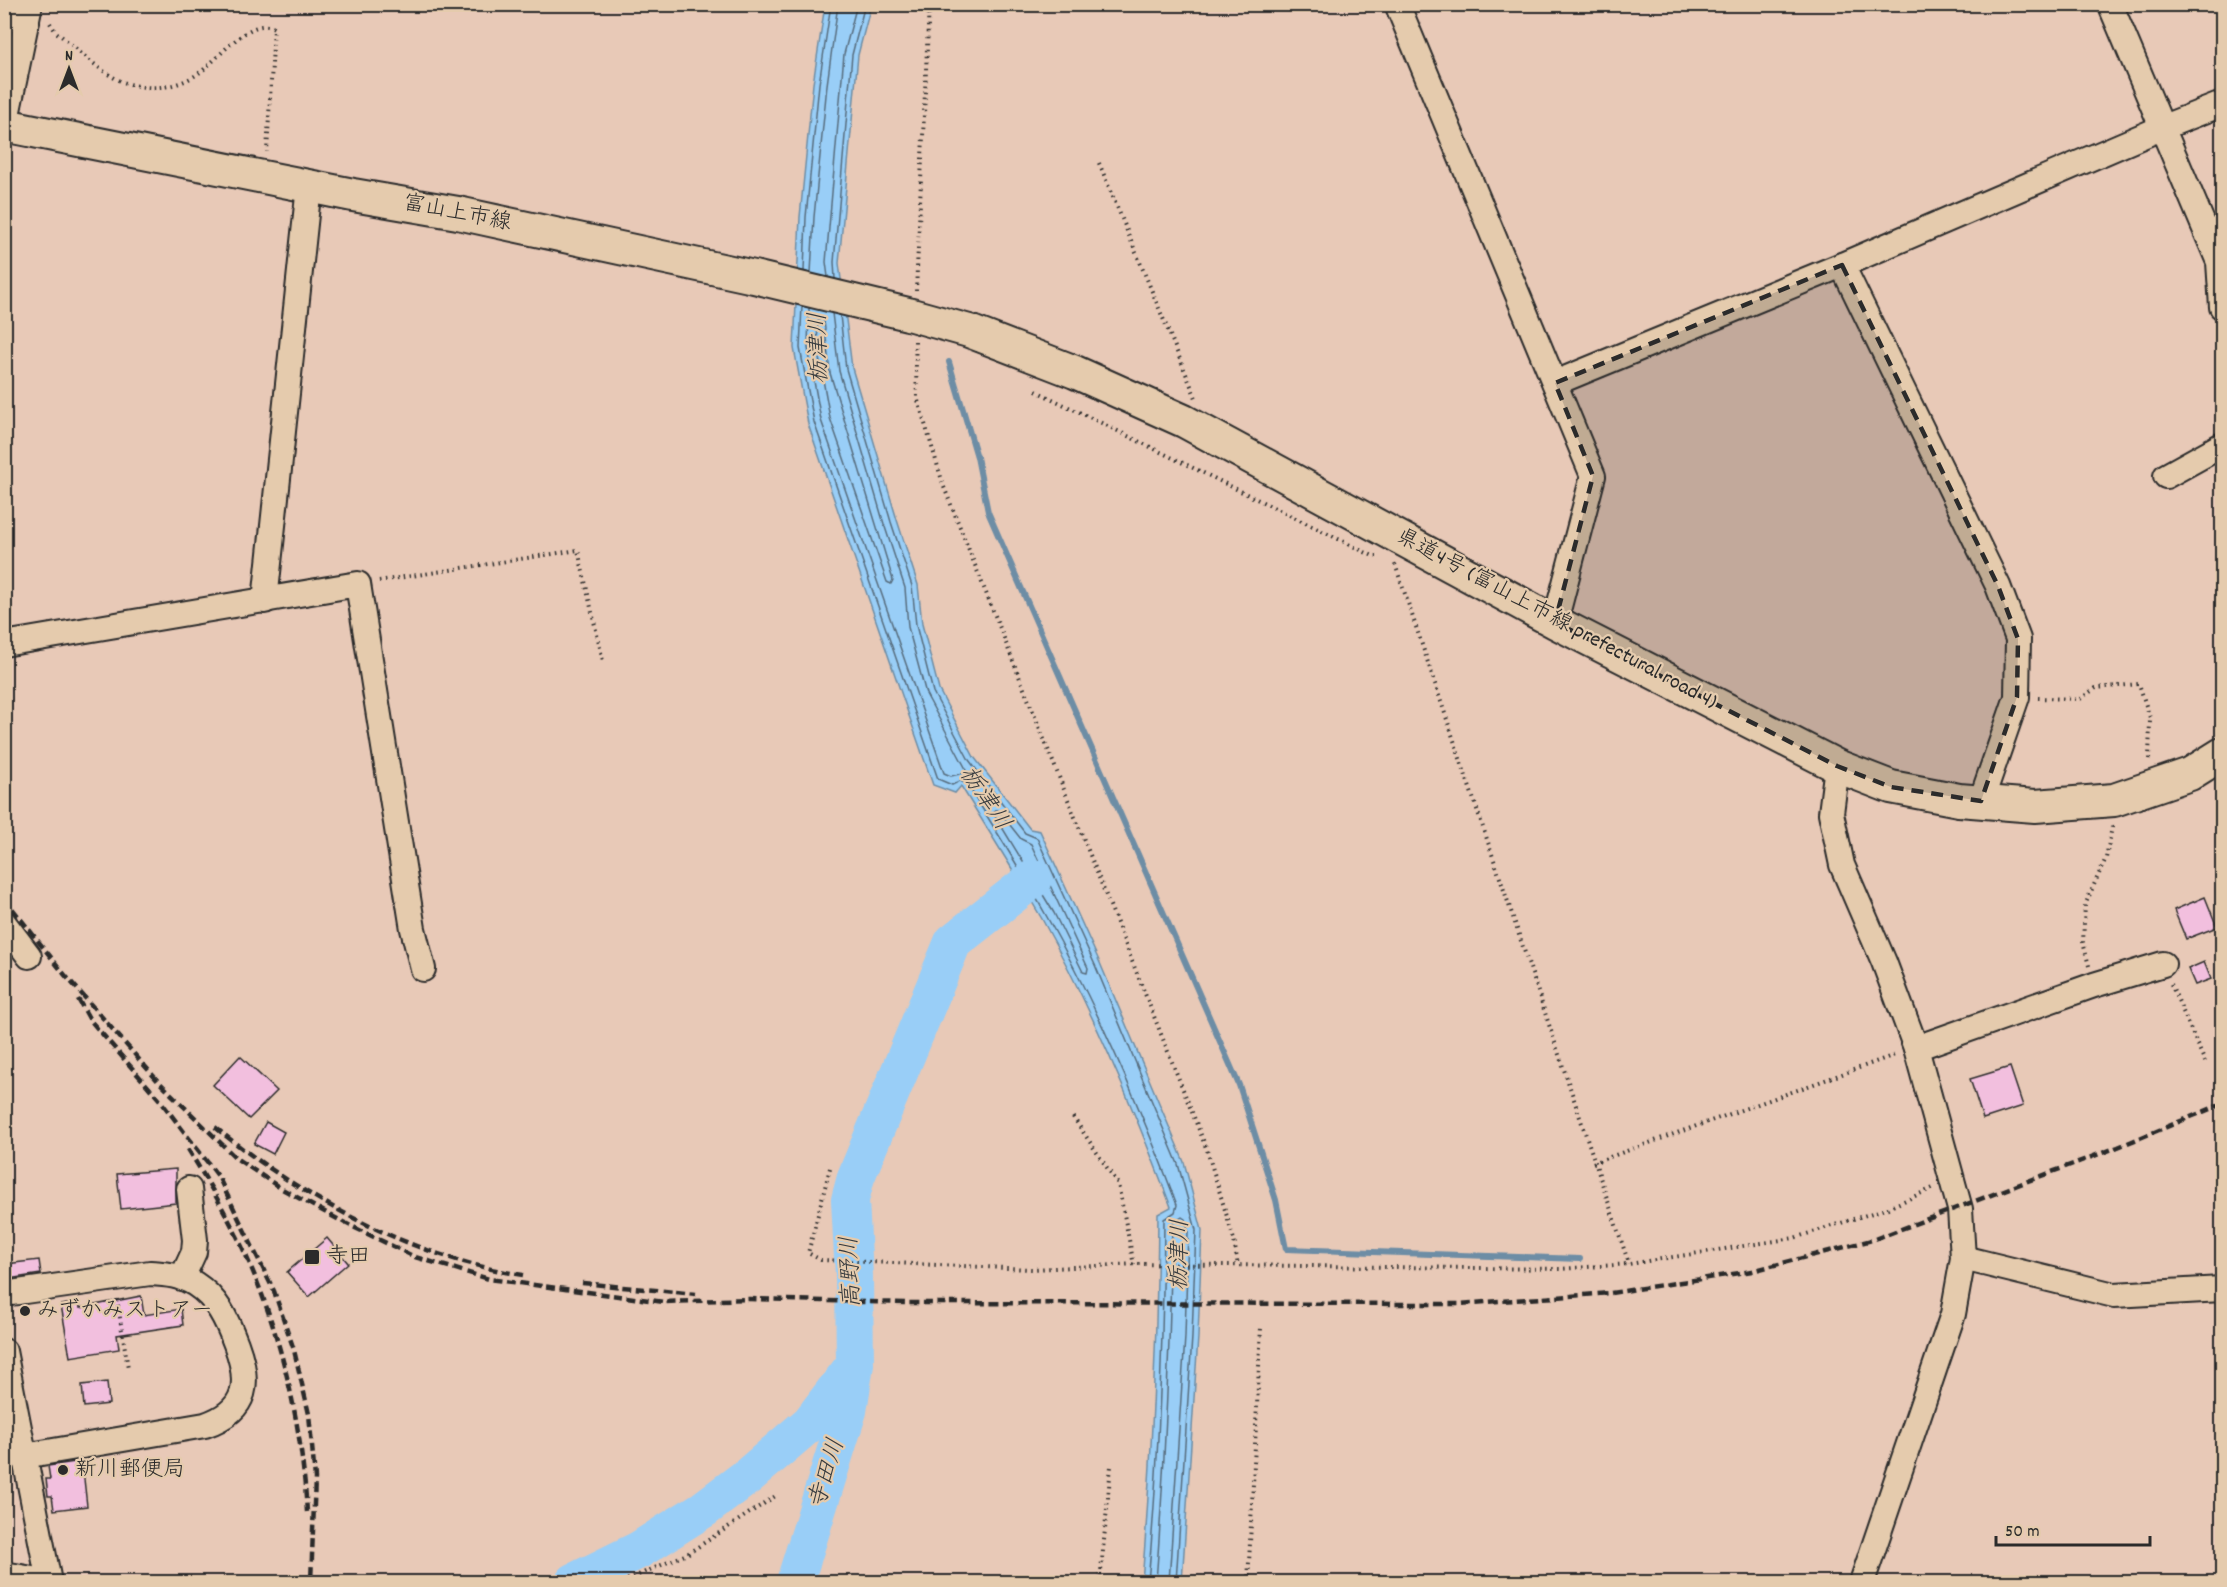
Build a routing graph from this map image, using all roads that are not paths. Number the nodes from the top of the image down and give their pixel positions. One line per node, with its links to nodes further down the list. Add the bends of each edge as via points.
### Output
1 (1397, 4): 11 (street)
2 (2110, 4): 6 (street)
3 (28, 16): 5 (street)
4 (2223, 104): 6 (street)
5 (4, 125): 7 (main road, 富山上市線)
6 (2161, 128): 8 (street); 9 (street, via 2219,262)
7 (309, 186): 10 (main road, 富山上市線, via 458,213); 14 (street)
8 (1842, 266): 11 (street); 19 (street, via 1998,586 2018,639 2016,698)
9 (2223, 307)
10 (911, 315): 15 (main road, 県道4号 (富山上市線 prefectural road 4), via 969,331 1075,372 1184,421 1383,543)
11 (1555, 383): 15 (street, via 1593,476)
12 (2223, 445): 13 (street)
13 (2166, 476)
14 (265, 601): 16 (street); 23 (street, via 358,584 413,929)
15 (1555, 622): 18 (main road, 県道4号 (富山上市線 prefectural road 4))
16 (4, 644)
17 (2223, 754): 19 (main road, 県道4号 (富山上市線 prefectural road 4), via 2190,774 2114,800 2035,806)
18 (1837, 766): 19 (main road, 県道4号 (富山上市線 prefectural road 4), via 1891,787); 24 (street, via 1831,813 1842,865)
19 (1981, 801)
20 (4, 923): 21 (street)
21 (29, 956)
22 (2163, 964): 24 (street)
23 (423, 969)
24 (1916, 1048): 26 (street, via 1960,1209)
25 (189, 1189): 27 (street, via 195,1240)
26 (1963, 1258): 28 (street, via 2114,1296); 34 (street, via 1953,1314)
27 (182, 1278): 29 (street, via 150,1273); 31 (street, via 218,1304 230,1326 245,1386 234,1408 205,1425)
28 (2223, 1289)
29 (4, 1294)
30 (4, 1351): 31 (street)
31 (16, 1441): 33 (street)
32 (4, 1574): 33 (street)
33 (49, 1582)
34 (1862, 1582)

